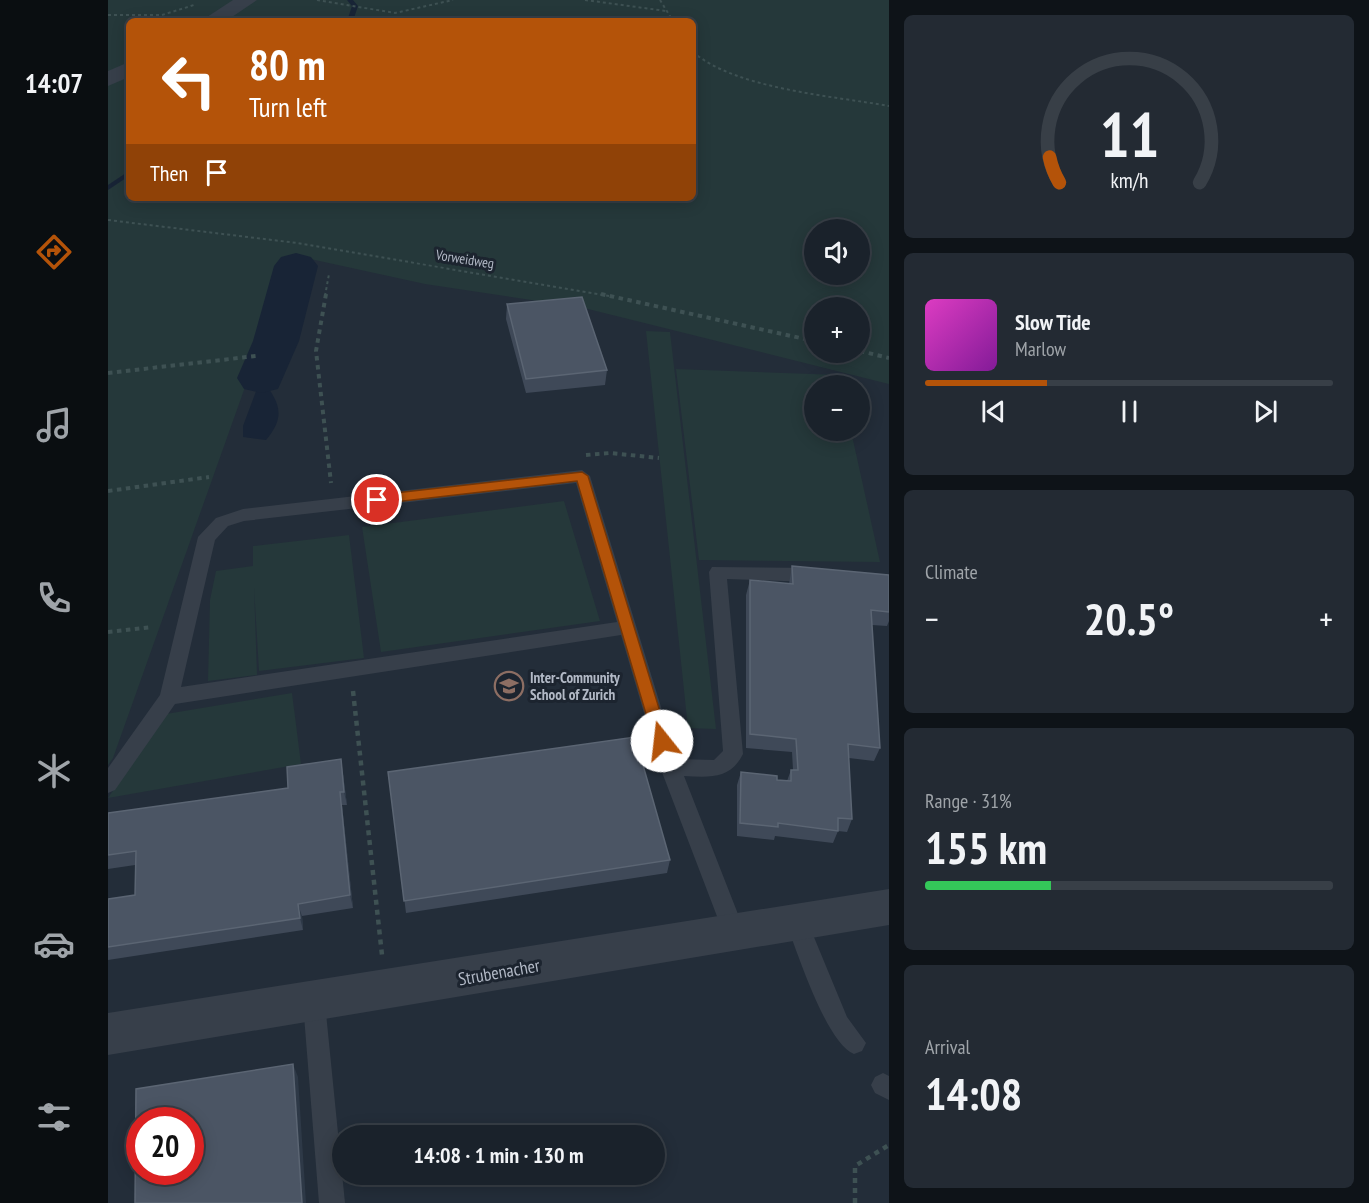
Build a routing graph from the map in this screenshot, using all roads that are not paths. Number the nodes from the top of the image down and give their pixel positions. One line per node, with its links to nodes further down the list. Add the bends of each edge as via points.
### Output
1 (247, 0): 2 (street)
2 (216, 18)
3 (126, 70): 4 (street)
4 (108, 80)
5 (835, 576): 8 (lane, via 718,572 733,754 718,769)
6 (628, 627): 7 (lane); 7 (lane, via 582,476 243,515 222,522 207,537); 8 (lane)
7 (170, 697): 9 (lane)
8 (670, 767): 12 (lane)
9 (108, 784)
10 (889, 907): 11 (street, Strubenacher)
11 (796, 920): 12 (street, Strubenacher); 15 (lane, via 839,1025)
12 (734, 932): 13 (street, Strubenacher)
13 (315, 1003): 14 (street, Strubenacher); 16 (lane)
14 (108, 1035)
15 (854, 1043)
16 (332, 1203)

